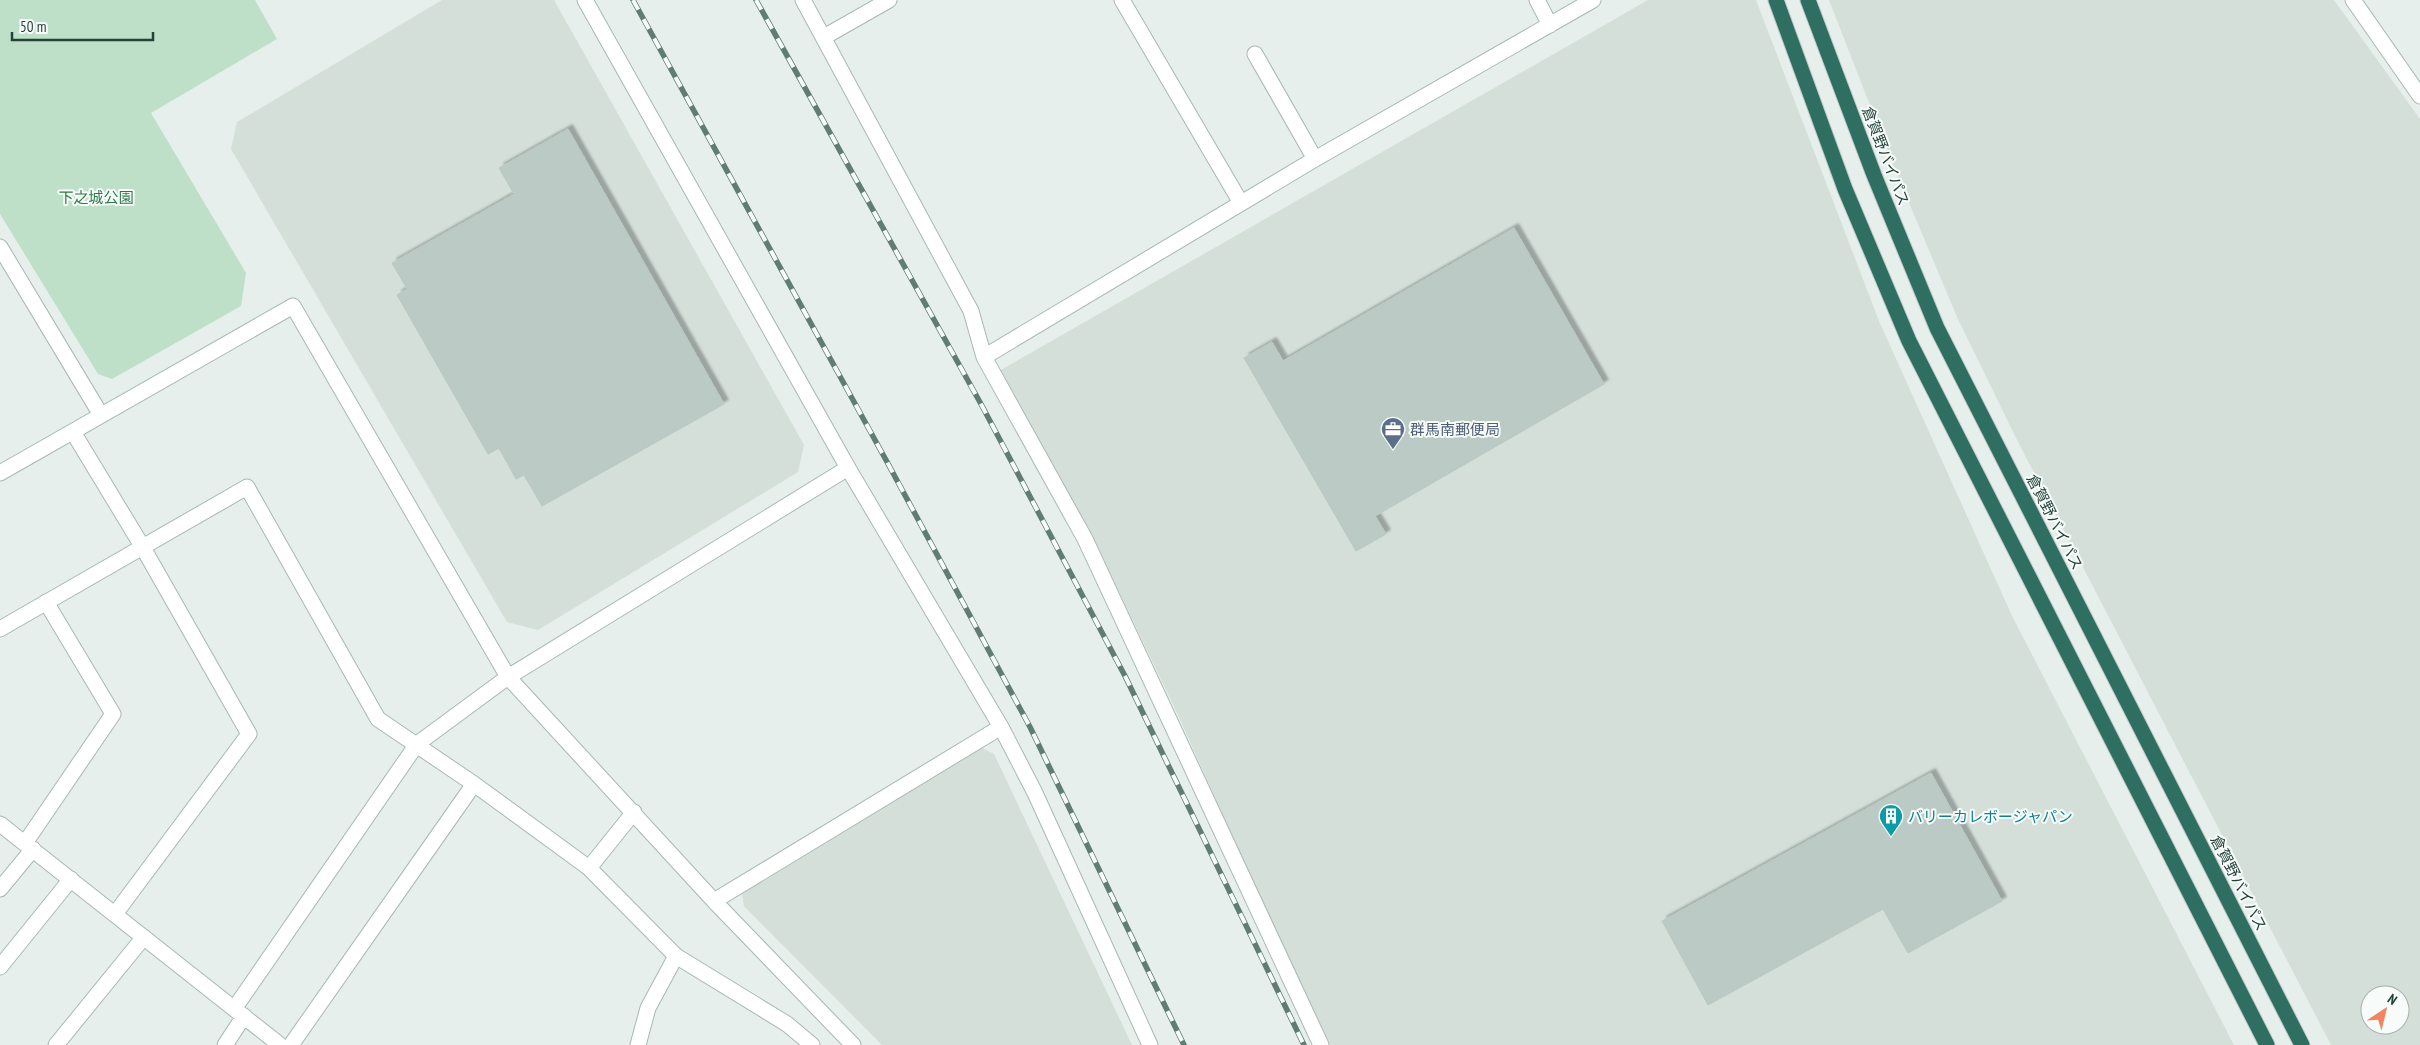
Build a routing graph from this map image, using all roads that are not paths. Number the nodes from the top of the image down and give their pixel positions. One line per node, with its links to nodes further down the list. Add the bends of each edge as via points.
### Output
1 (585, 0): 20 (street)
2 (804, 0): 11 (street)
3 (889, 0): 11 (street)
4 (1122, 0): 15 (street)
5 (1536, 0): 10 (street)
6 (1593, 0): 10 (street)
7 (1776, 0): 50 (highway, via 1844,189 1910,341)
8 (1808, 0): 51 (highway, 倉賀野バイパス, via 1874,175 1937,328)
9 (2356, 1): 13 (street)
10 (1550, 25): 14 (street)
11 (824, 37): 17 (street, via 971,311)
12 (1255, 54): 14 (street)
13 (2420, 96)
14 (1315, 159): 15 (street)
15 (1241, 204): 17 (street)
16 (0, 247): 18 (street)
17 (984, 357): 49 (street, via 1085,539)
18 (101, 415): 19 (street); 25 (street, via 292,306)
19 (73, 432): 21 (street); 22 (street)
20 (848, 468): 25 (street); 26 (street)
21 (0, 473)
22 (142, 546): 23 (street); 27 (street, via 247,487 378,719); 36 (street, via 249,734)
23 (46, 602): 24 (street); 31 (street, via 113,714)
24 (0, 629)
25 (508, 677): 27 (street); 29 (street)
26 (1001, 727): 35 (street); 48 (street, via 1035,793)
27 (417, 744): 28 (street); 40 (street)
28 (474, 784): 32 (street); 44 (street)
29 (634, 812): 32 (street); 35 (street)
30 (0, 824): 31 (street)
31 (29, 846): 33 (street); 34 (street)
32 (588, 868): 38 (street)
33 (71, 879): 36 (street); 39 (street)
34 (0, 889)
35 (714, 901): 47 (street)
36 (114, 914): 37 (street)
37 (144, 937): 40 (street); 41 (street)
38 (676, 956): 45 (street, via 648,1008); 46 (street, via 787,1024)
39 (0, 967)
40 (239, 1012): 42 (street); 43 (street)
41 (56, 1045)
42 (226, 1045)
43 (280, 1045)
44 (290, 1045)
45 (638, 1045)
46 (812, 1045)
47 (853, 1045)
48 (1150, 1045)
49 (1321, 1045)
50 (2267, 1045)
51 (2302, 1045)

